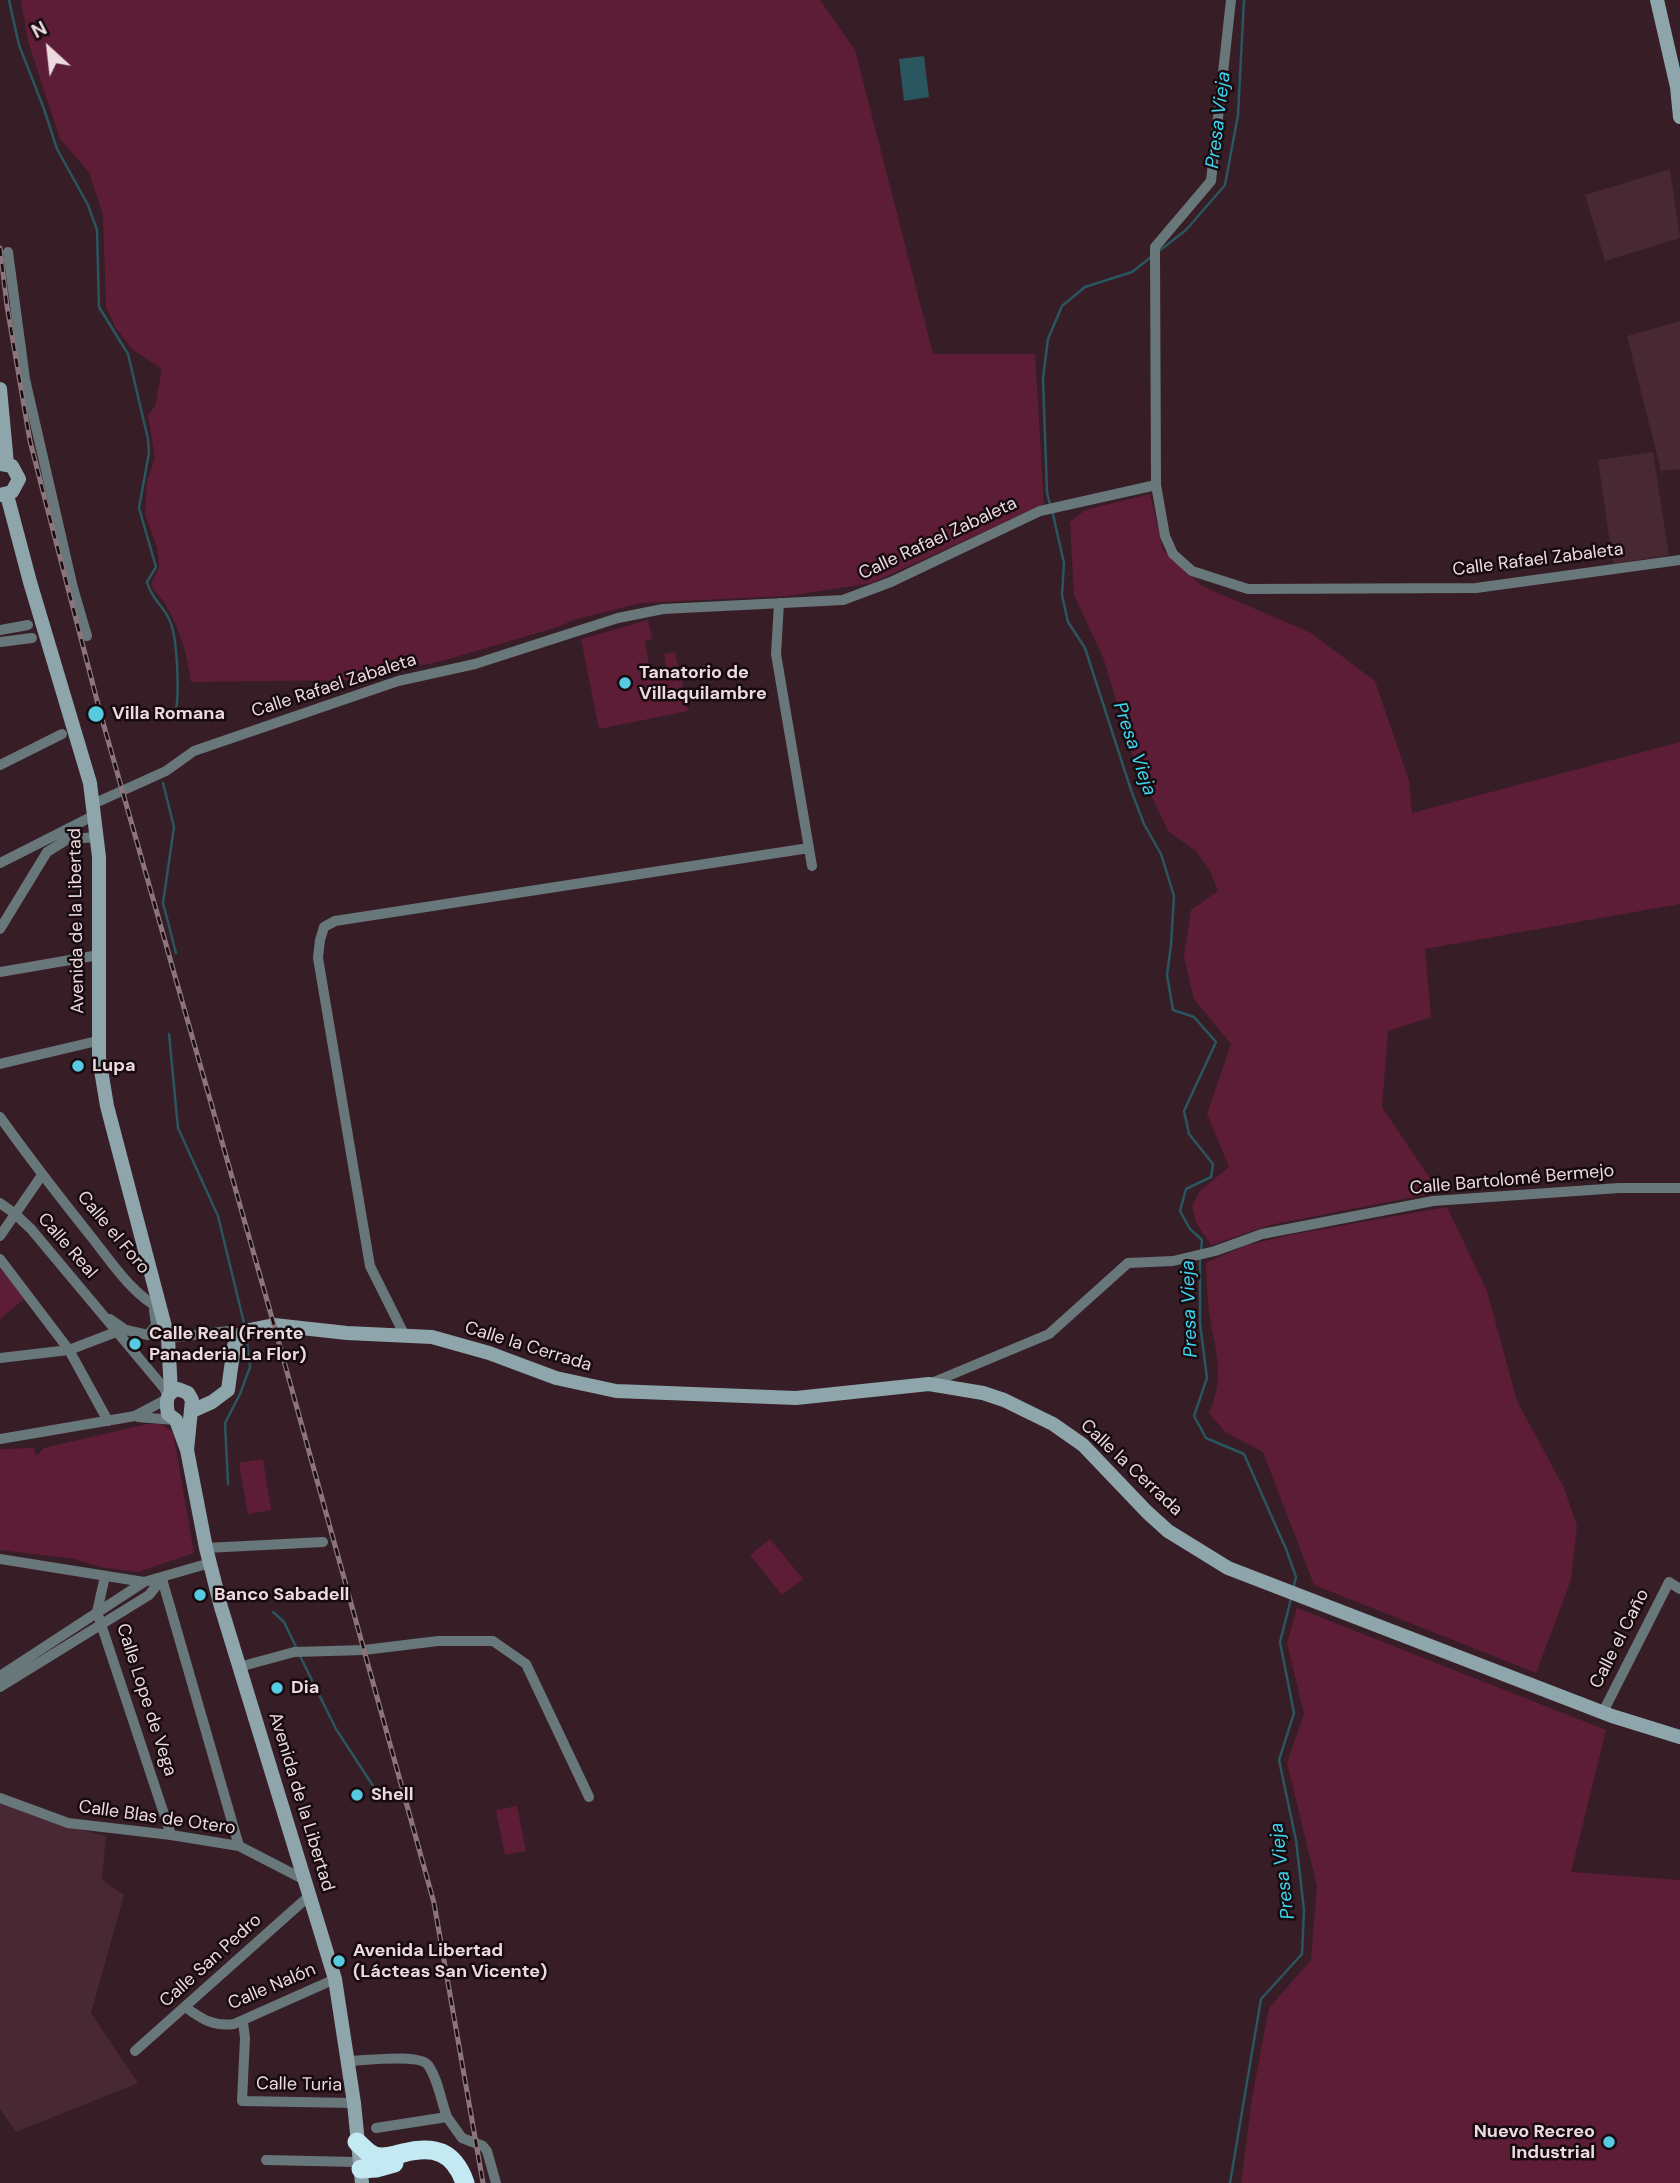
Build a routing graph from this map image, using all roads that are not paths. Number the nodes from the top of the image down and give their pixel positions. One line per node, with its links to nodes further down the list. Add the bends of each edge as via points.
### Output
1 (1231, 0): 8 (street, via 1211,181 1155,247)
2 (1657, 0): 3 (main road)
3 (1672, 32): 4 (main road)
4 (1680, 117)
5 (8, 252): 14 (street, via 25,379)
6 (0, 389): 7 (main road)
7 (4, 464): 9 (main road, via 15,469 19,479 16,489)
8 (1156, 485): 10 (street, Calle Rafael Zabaleta, via 1173,554 1192,571 1248,589 1476,588); 11 (street, Calle Rafael Zabaleta, via 1052,509 843,600)
9 (4, 495): 19 (main road, Avenida de la Libertad)
10 (1680, 561)
11 (779, 603): 19 (street, Calle Rafael Zabaleta, via 663,609 618,618 475,664 398,681 194,751); 22 (street, via 776,654)
12 (28, 625): 13 (street)
13 (0, 630)
14 (87, 636)
15 (32, 638): 16 (street)
16 (0, 642)
17 (62, 734): 18 (street)
18 (0, 765)
19 (94, 809): 20 (street, Calle Rafael Zabaleta); 21 (main road, Avenida de la Libertad)
20 (56, 835): 23 (street, Calle Rafael Zabaleta); 24 (street)
21 (97, 837): 24 (street, via 68,839); 29 (main road, Avenida de la Libertad)
22 (809, 848): 26 (street); 44 (street, via 335,921 324,927 318,958 370,1266)
23 (24, 851): 25 (street, Calle Rafael Zabaleta); 27 (street)
24 (47, 852): 27 (street)
25 (0, 863)
26 (812, 866)
27 (35, 871): 28 (street)
28 (0, 929)
29 (99, 955): 30 (street); 31 (main road, Avenida de la Libertad)
30 (0, 972)
31 (97, 1041): 32 (street); 40 (main road, Avenida de la Libertad, via 107,1106)
32 (0, 1064)
33 (0, 1117): 34 (street, Calle el Foro)
34 (42, 1175): 37 (street); 40 (street, Calle el Foro, via 120,1272)
35 (1680, 1188): 48 (street, Calle Bartolomé Bermejo, via 1433,1201 1262,1234 1173,1261 1128,1263 1049,1334)
36 (0, 1203): 37 (street, Calle Real)
37 (14, 1213): 38 (street); 41 (street, Calle Real)
38 (0, 1236)
39 (0, 1259): 46 (street)
40 (157, 1310): 41 (street, Calle Real, via 156,1325 148,1335 126,1330); 45 (main road, Avenida de la Libertad)
41 (104, 1316): 42 (street, Calle Real)
42 (116, 1332): 46 (street); 49 (street, Calle Real, via 164,1388)
43 (242, 1335): 44 (main road, Calle la Cerrada, via 274,1325); 45 (street, Calle la Cerrada, via 229,1331); 49 (main road, via 234,1346 231,1382 223,1396)
44 (405, 1336): 48 (main road, Calle la Cerrada, via 432,1337 566,1381 616,1391 796,1398)
45 (169, 1342): 49 (main road, Avenida de la Libertad)
46 (69, 1350): 47 (street); 52 (street)
47 (0, 1358)
48 (929, 1384): 68 (main road, Calle la Cerrada, via 1004,1400 1053,1424 1083,1444 1168,1531 1228,1567)
49 (181, 1400): 50 (street); 51 (main road, Avenida de la Libertad, via 168,1414); 51 (main road, via 185,1420); 54 (main road, Avenida de la Libertad)
50 (135, 1416): 51 (street); 52 (street)
51 (175, 1420): 54 (main road, Avenida de la Libertad)
52 (108, 1421): 53 (street)
53 (0, 1438)
54 (187, 1450): 56 (main road, Avenida de la Libertad)
55 (323, 1542): 56 (street)
56 (206, 1548): 58 (main road, Avenida de la Libertad)
57 (0, 1559): 59 (street)
58 (209, 1563): 60 (street); 65 (main road, Avenida de la Libertad)
59 (105, 1576): 61 (street); 63 (street, Calle Lope de Vega)
60 (162, 1578): 61 (street); 64 (street, via 149,1595); 73 (street)
61 (144, 1582): 63 (street)
62 (1680, 1589): 68 (street, Calle el Caño, via 1669,1582)
63 (97, 1612): 64 (street, Calle Lope de Vega); 66 (street)
64 (102, 1624): 67 (street); 72 (street, Calle Lope de Vega)
65 (239, 1667): 70 (street, via 298,1652 493,1641 526,1664); 74 (main road, Avenida de la Libertad)
66 (0, 1676)
67 (0, 1687)
68 (1604, 1712): 69 (main road, Calle la Cerrada)
69 (1680, 1737)
70 (589, 1797)
71 (0, 1798): 72 (street, Calle Blas de Otero, via 68,1823)
72 (171, 1835): 73 (street, Calle Blas de Otero)
73 (239, 1846): 74 (street, Calle Blas de Otero)
74 (304, 1880): 75 (main road, Avenida de la Libertad)
75 (309, 1896): 76 (main road, Avenida de la Libertad); 77 (street, Calle San Pedro)
76 (335, 1979): 78 (street, Calle Nalón); 80 (main road, Avenida de la Libertad)
77 (186, 2007): 78 (street, Calle Nalón, via 221,2026); 79 (street, Calle San Pedro)
78 (243, 2022): 81 (street, Calle Turia, via 243,2101)
79 (135, 2051)
80 (347, 2061): 81 (main road, Avenida de la Libertad); 82 (street, via 424,2061)
81 (354, 2103): 86 (main road, Avenida de la Libertad)
82 (447, 2117): 83 (street); 89 (street, via 462,2138 487,2151)
83 (376, 2128)
84 (391, 2160): 86 (highway); 86 (highway, via 377,2157); 87 (highway, via 429,2157 446,2165); 88 (highway, via 422,2148 433,2149 453,2160)
85 (266, 2161): 86 (street)
86 (359, 2170)
87 (456, 2183)
88 (465, 2183)
89 (496, 2183)

